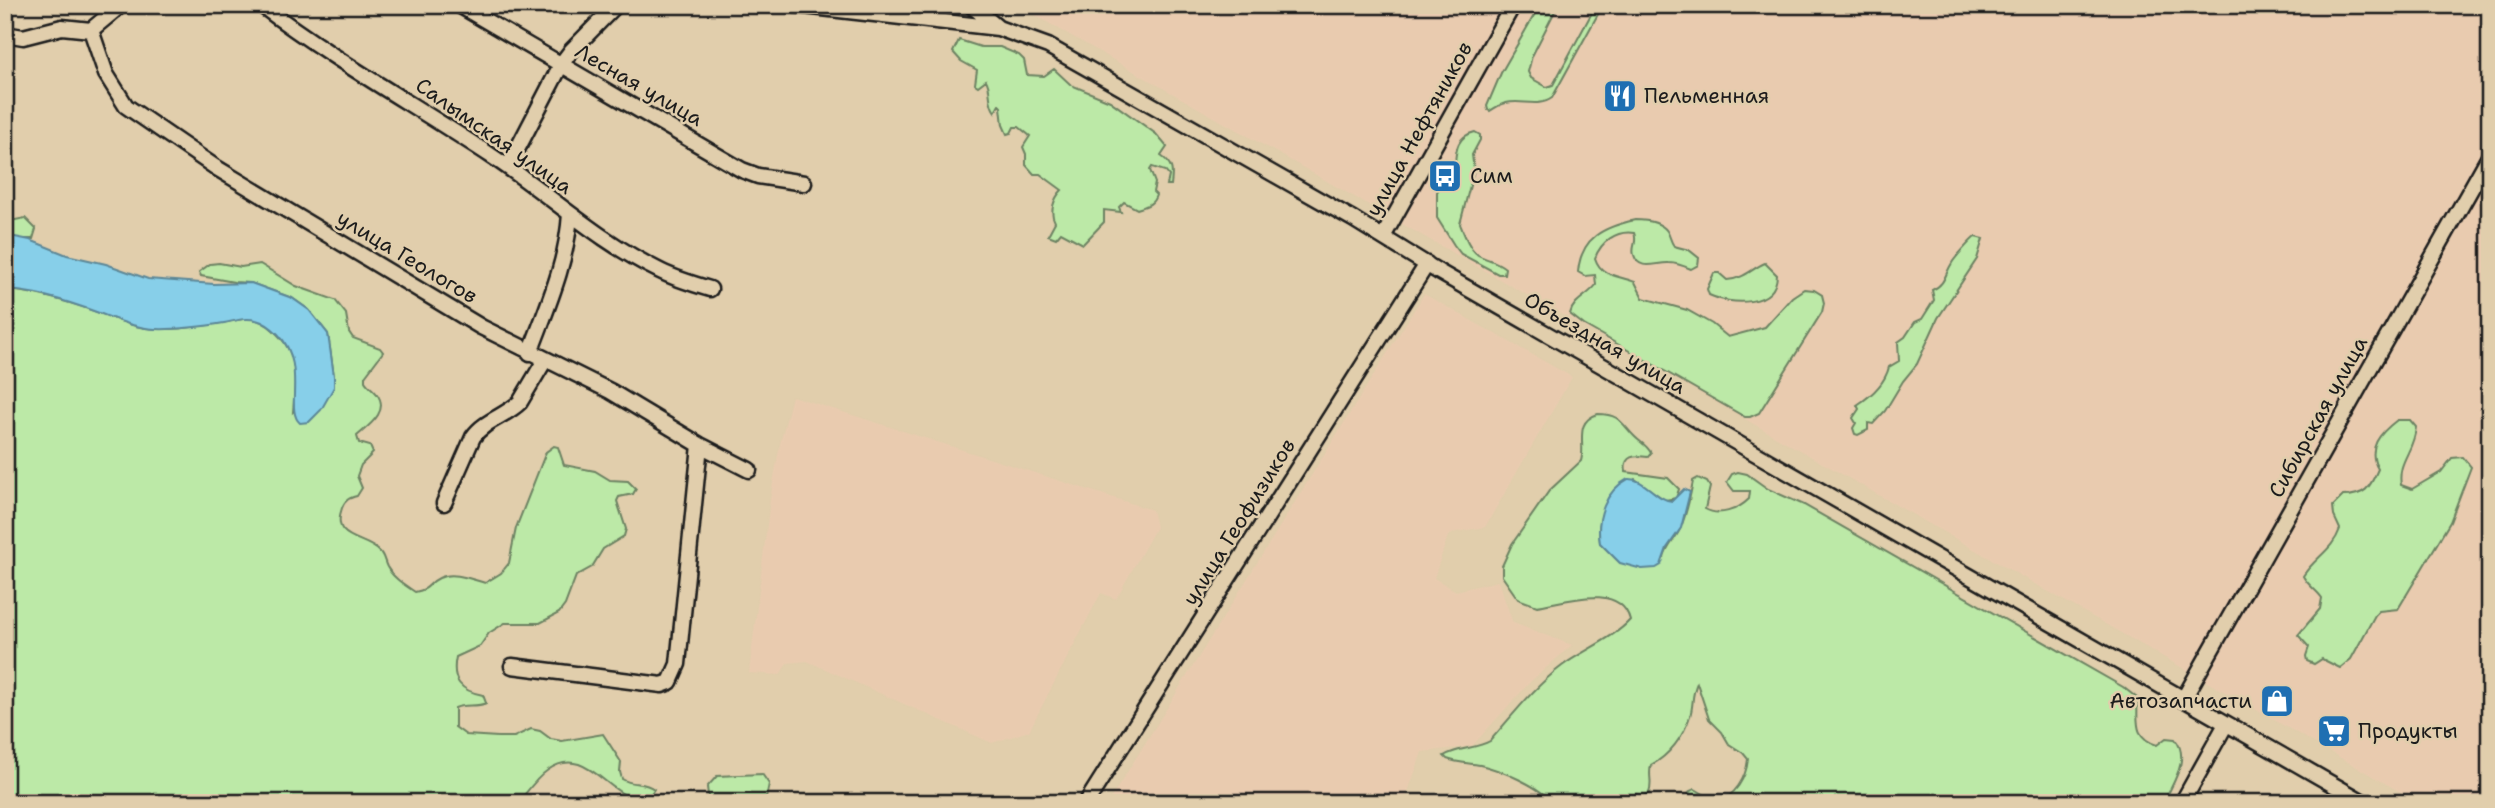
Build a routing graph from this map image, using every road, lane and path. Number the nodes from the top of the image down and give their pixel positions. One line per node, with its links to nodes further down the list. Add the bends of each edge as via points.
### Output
1 (121, 5): 9 (street)
2 (261, 5): 13 (street, Салымская улица)
3 (459, 5): 11 (street, Лесная улица)
4 (617, 5): 11 (street)
5 (795, 5): 8 (street, Объездная улица)
6 (971, 5): 8 (street)
7 (1513, 5): 16 (street, улица Нефтяников)
8 (998, 28): 16 (street, Объездная улица, via 1048,46)
9 (91, 30): 10 (street, via 62,27 23,37); 19 (street, улица Геологов, via 106,74 126,106 138,115 215,167)
10 (5, 34)
11 (562, 63): 13 (street); 14 (street, Лесная улица, via 742,170)
12 (2490, 155): 25 (street, Сибирская улица)
13 (508, 167): 15 (street, Салымская улица)
14 (804, 183)
15 (570, 215): 18 (street, Салымская улица, via 660,271); 19 (street, via 561,268)
16 (1383, 237): 17 (street, Объездная улица)
17 (1427, 264): 25 (street, Объездная улица); 27 (street, улица Геофизиков)
18 (710, 289)
19 (530, 353): 20 (street, улица Геологов)
20 (545, 360): 21 (street, улица Геологов, via 610,391); 23 (street, via 520,402 479,428)
21 (700, 445): 22 (street, улица Геологов); 24 (street, via 678,664 670,682 662,685)
22 (749, 470)
23 (444, 503)
24 (512, 666)
25 (2183, 701): 26 (street, Объездная улица)
26 (2226, 724): 28 (street); 29 (street, Объездная улица)
27 (1086, 803)
28 (2182, 803)
29 (2365, 803)

